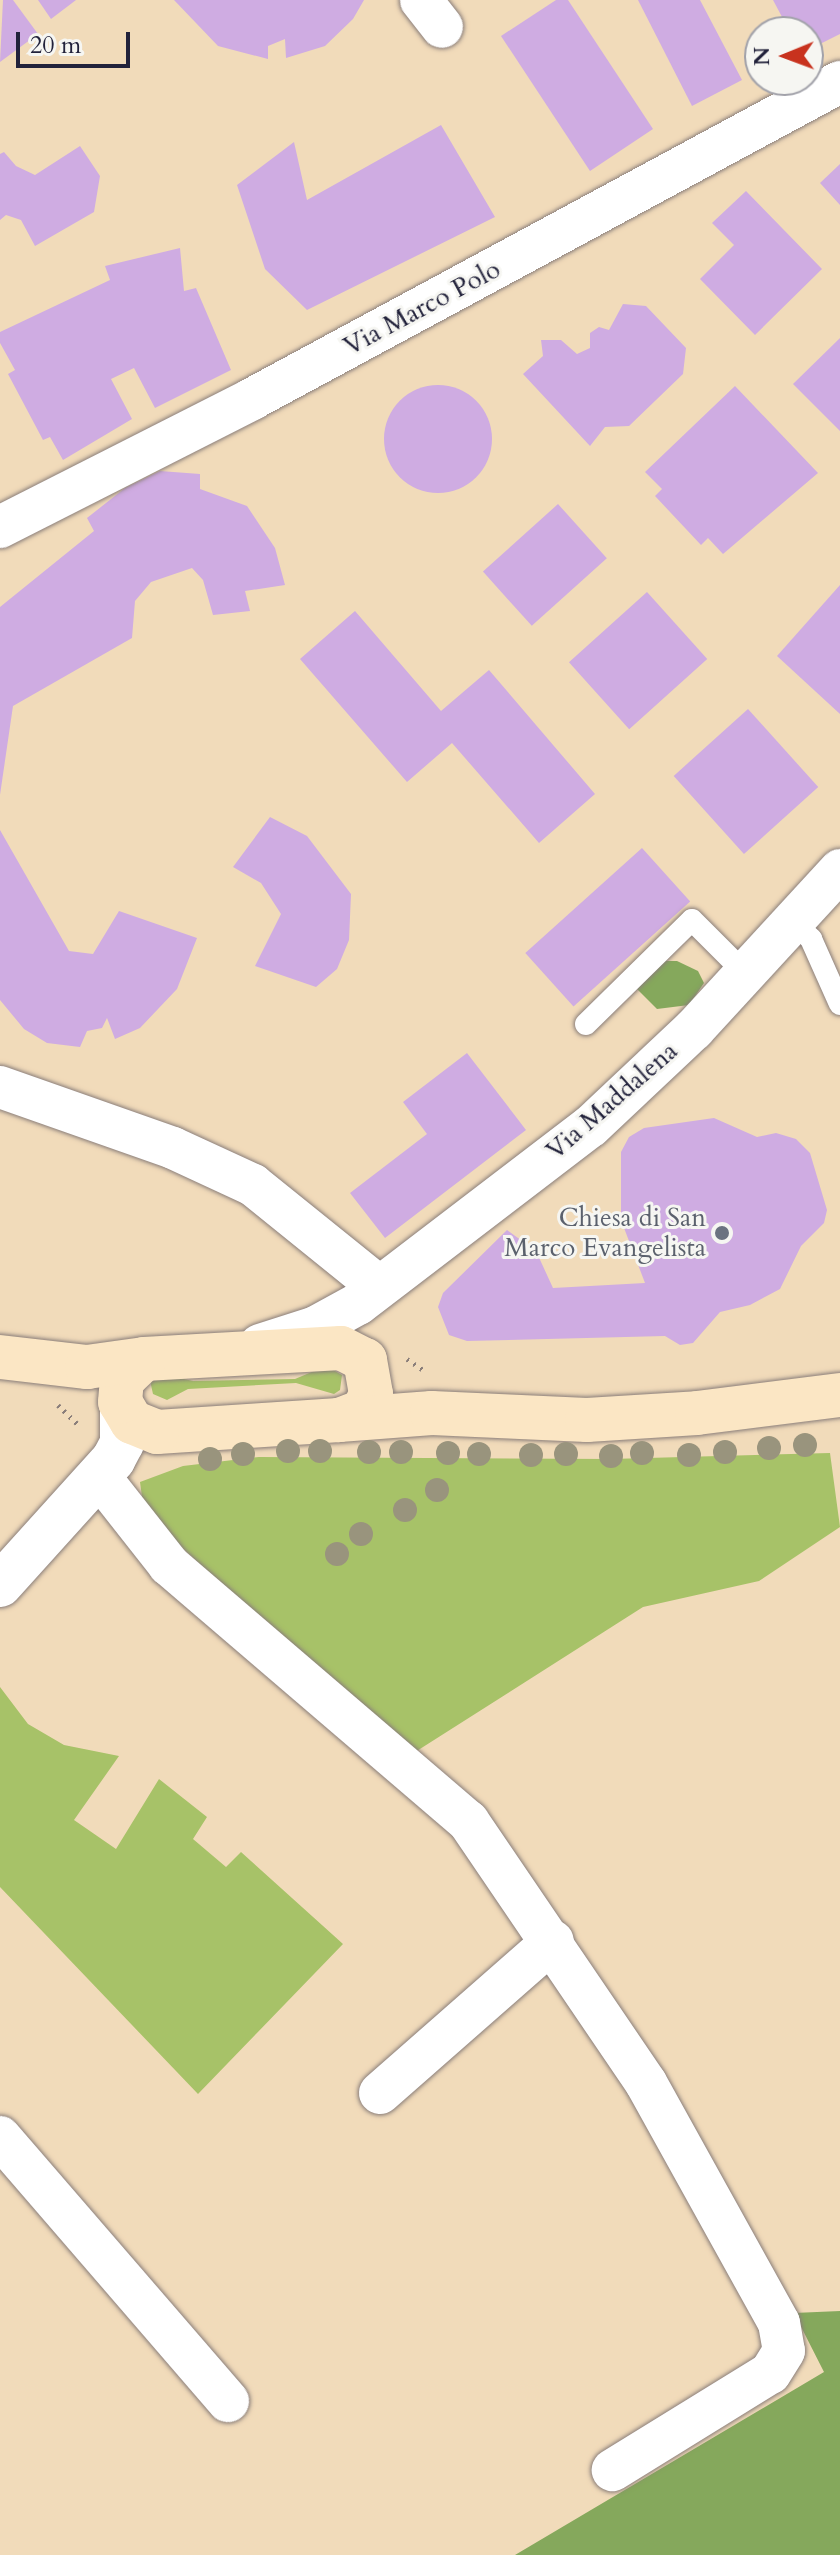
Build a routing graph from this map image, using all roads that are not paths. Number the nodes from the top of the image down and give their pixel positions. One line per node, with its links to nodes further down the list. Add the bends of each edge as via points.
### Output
1 (840, 82): 2 (street, Via Marco Polo, via 252,399)
2 (0, 527)
3 (840, 870): 4 (street, Via Maddalena)
4 (793, 922): 5 (street, Via Maddalena); 6 (lane, via 811,939)
5 (746, 974): 7 (lane, via 692,920); 9 (street, Via Maddalena, via 591,1126)
6 (840, 1004)
7 (586, 1024)
8 (0, 1087): 9 (street, via 173,1148 253,1185)
9 (364, 1330): 11 (main road, via 332,1347); 13 (main road, via 387,1395); 16 (main road, via 366,1408)
10 (0, 1357): 12 (main road)
11 (144, 1359): 12 (main road, via 100,1366); 15 (main road, via 122,1380)
12 (50, 1365): 15 (main road)
13 (437, 1392): 14 (main road, via 587,1420); 16 (main road)
14 (840, 1395)
15 (121, 1405): 17 (main road, via 142,1430); 18 (street, via 122,1443)
16 (339, 1420): 17 (main road)
17 (176, 1431): 18 (street, via 152,1438)
18 (106, 1468): 19 (street); 20 (street, via 169,1565 468,1821)
19 (0, 1585)
20 (553, 1941): 21 (street); 24 (street, via 654,2096 779,2323 784,2351 770,2373)
21 (380, 2093)
22 (0, 2137): 23 (street)
23 (228, 2401)
24 (613, 2470)

